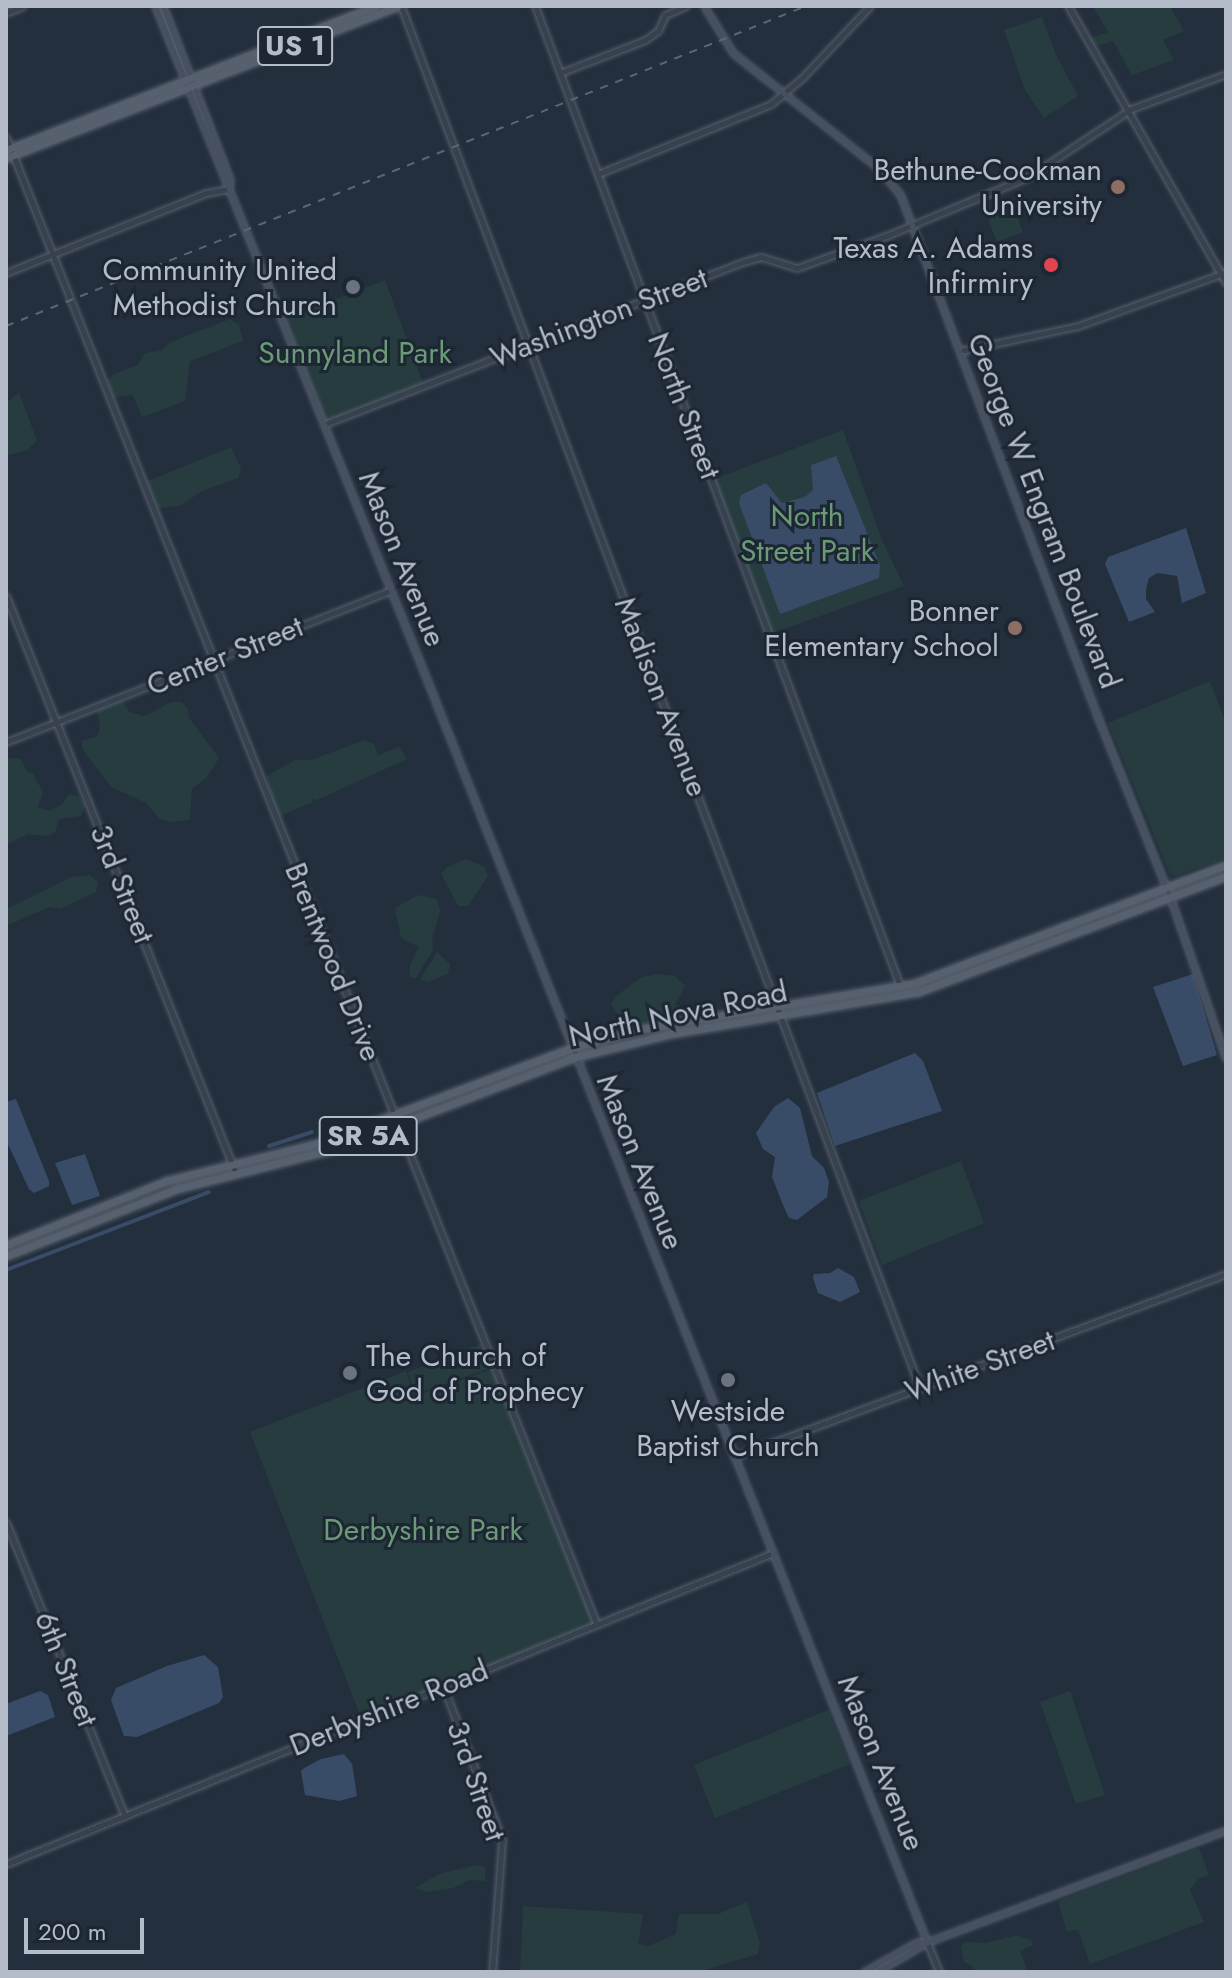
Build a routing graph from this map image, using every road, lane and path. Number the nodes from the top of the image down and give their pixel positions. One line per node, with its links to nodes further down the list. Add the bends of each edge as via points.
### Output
1 (23, 6): 11 (street)
2 (155, 6): 14 (main road, Mason Avenue)
3 (163, 6): 14 (main road, Mason Avenue)
4 (375, 6): 14 (main road, US 1)
5 (399, 6): 14 (main road, US 1); 27 (street, Madison Avenue)
6 (535, 6): 12 (street, North Street)
7 (686, 6): 12 (street, via 665,15 653,36)
8 (704, 6): 15 (main road, George W Engram Boulevard, via 726,45)
9 (870, 6): 15 (street)
10 (1068, 6): 16 (street)
11 (6, 13)
12 (560, 73): 19 (street, North Street)
13 (1226, 74): 16 (street)
14 (189, 82): 18 (main road, US 1); 20 (main road, Mason Avenue, via 230,180)
15 (784, 93): 19 (street, via 750,115); 21 (main road, George W Engram Boulevard, via 891,182)
16 (1127, 112): 21 (street, via 1028,177); 24 (street)
17 (6, 137): 18 (street, Brentwood Drive)
18 (9, 153): 22 (street, Brentwood Drive)
19 (598, 174): 26 (street, North Street)
20 (229, 189): 22 (street, via 206,193); 29 (main road, Mason Avenue)
21 (913, 223): 26 (street, Washington Street, via 808,264 784,267 769,259 752,259); 28 (main road, George W Engram Boulevard)
22 (54, 253): 23 (street); 32 (street, Brentwood Drive)
23 (6, 273)
24 (1223, 273): 25 (street); 28 (street, via 1089,323)
25 (1226, 283)
26 (645, 301): 27 (street, Washington Street); 40 (street, North Street)
27 (529, 347): 29 (street, Washington Street); 43 (street, Madison Avenue)
28 (960, 351): 37 (main road, George W Engram Boulevard)
29 (325, 424): 30 (main road, Mason Avenue)
30 (391, 590): 32 (street, Center Street); 45 (main road, Mason Avenue)
31 (6, 596): 33 (street, 3rd Street)
32 (214, 661): 33 (street, Center Street); 50 (street, Brentwood Drive)
33 (58, 722): 34 (street, Center Street); 52 (street, 3rd Street)
34 (6, 742)
35 (1226, 865): 37 (main road, North Nova Road / SR 5A)
36 (1226, 876): 38 (main road, North Nova Road / SR 5A)
37 (1167, 888): 38 (main road, George W Engram Boulevard); 39 (main road, North Nova Road / SR 5A)
38 (1170, 897): 41 (main road, North Nova Road / SR 5A); 47 (main road, George W Engram Boulevard)
39 (915, 983): 40 (main road, North Nova Road / SR 5A); 41 (main road)
40 (900, 987): 42 (main road); 43 (main road, North Nova Road / SR 5A)
41 (904, 996): 42 (main road, North Nova Road / SR 5A)
42 (884, 1000): 44 (main road, North Nova Road / SR 5A)
43 (778, 1007): 44 (street, Madison Avenue); 45 (main road, North Nova Road / SR 5A, via 641,1029)
44 (781, 1016): 46 (main road, North Nova Road / SR 5A, via 657,1036); 57 (street, Madison Avenue)
45 (571, 1048): 46 (main road, Mason Avenue); 48 (main road, North Nova Road / SR 5A)
46 (575, 1057): 49 (main road, North Nova Road / SR 5A); 58 (main road, Mason Avenue)
47 (1226, 1059)
48 (467, 1087): 49 (main road); 50 (main road, North Nova Road / SR 5A)
49 (453, 1103): 51 (main road, North Nova Road / SR 5A)
50 (393, 1115): 51 (street, Brentwood Drive); 52 (main road, North Nova Road / SR 5A, via 299,1149)
51 (397, 1125): 53 (main road, North Nova Road / SR 5A, via 306,1158); 61 (street, Brentwood Drive)
52 (232, 1163): 53 (street, 3rd Street); 54 (main road, North Nova Road / SR 5A, via 158,1184)
53 (236, 1174): 55 (main road, North Nova Road / SR 5A, via 162,1194)
54 (6, 1245)
55 (6, 1256)
56 (1226, 1274): 57 (street, White Street)
57 (920, 1388): 58 (street, White Street)
58 (734, 1457): 60 (main road, Mason Avenue)
59 (6, 1522): 63 (street, 6th Street)
60 (773, 1553): 61 (street, Derbyshire Road); 66 (main road, Mason Avenue)
61 (596, 1623): 62 (street, Derbyshire Road)
62 (443, 1686): 63 (street, Derbyshire Road); 67 (street, 3rd Street, via 502,1840)
63 (125, 1816): 65 (street, Derbyshire Road)
64 (1226, 1830): 66 (main road)
65 (6, 1864)
66 (927, 1942): 68 (main road, via 899,1950); 69 (main road); 70 (street, Mason Avenue)
67 (492, 1972)
68 (864, 1972)
69 (876, 1972)
70 (939, 1972)

